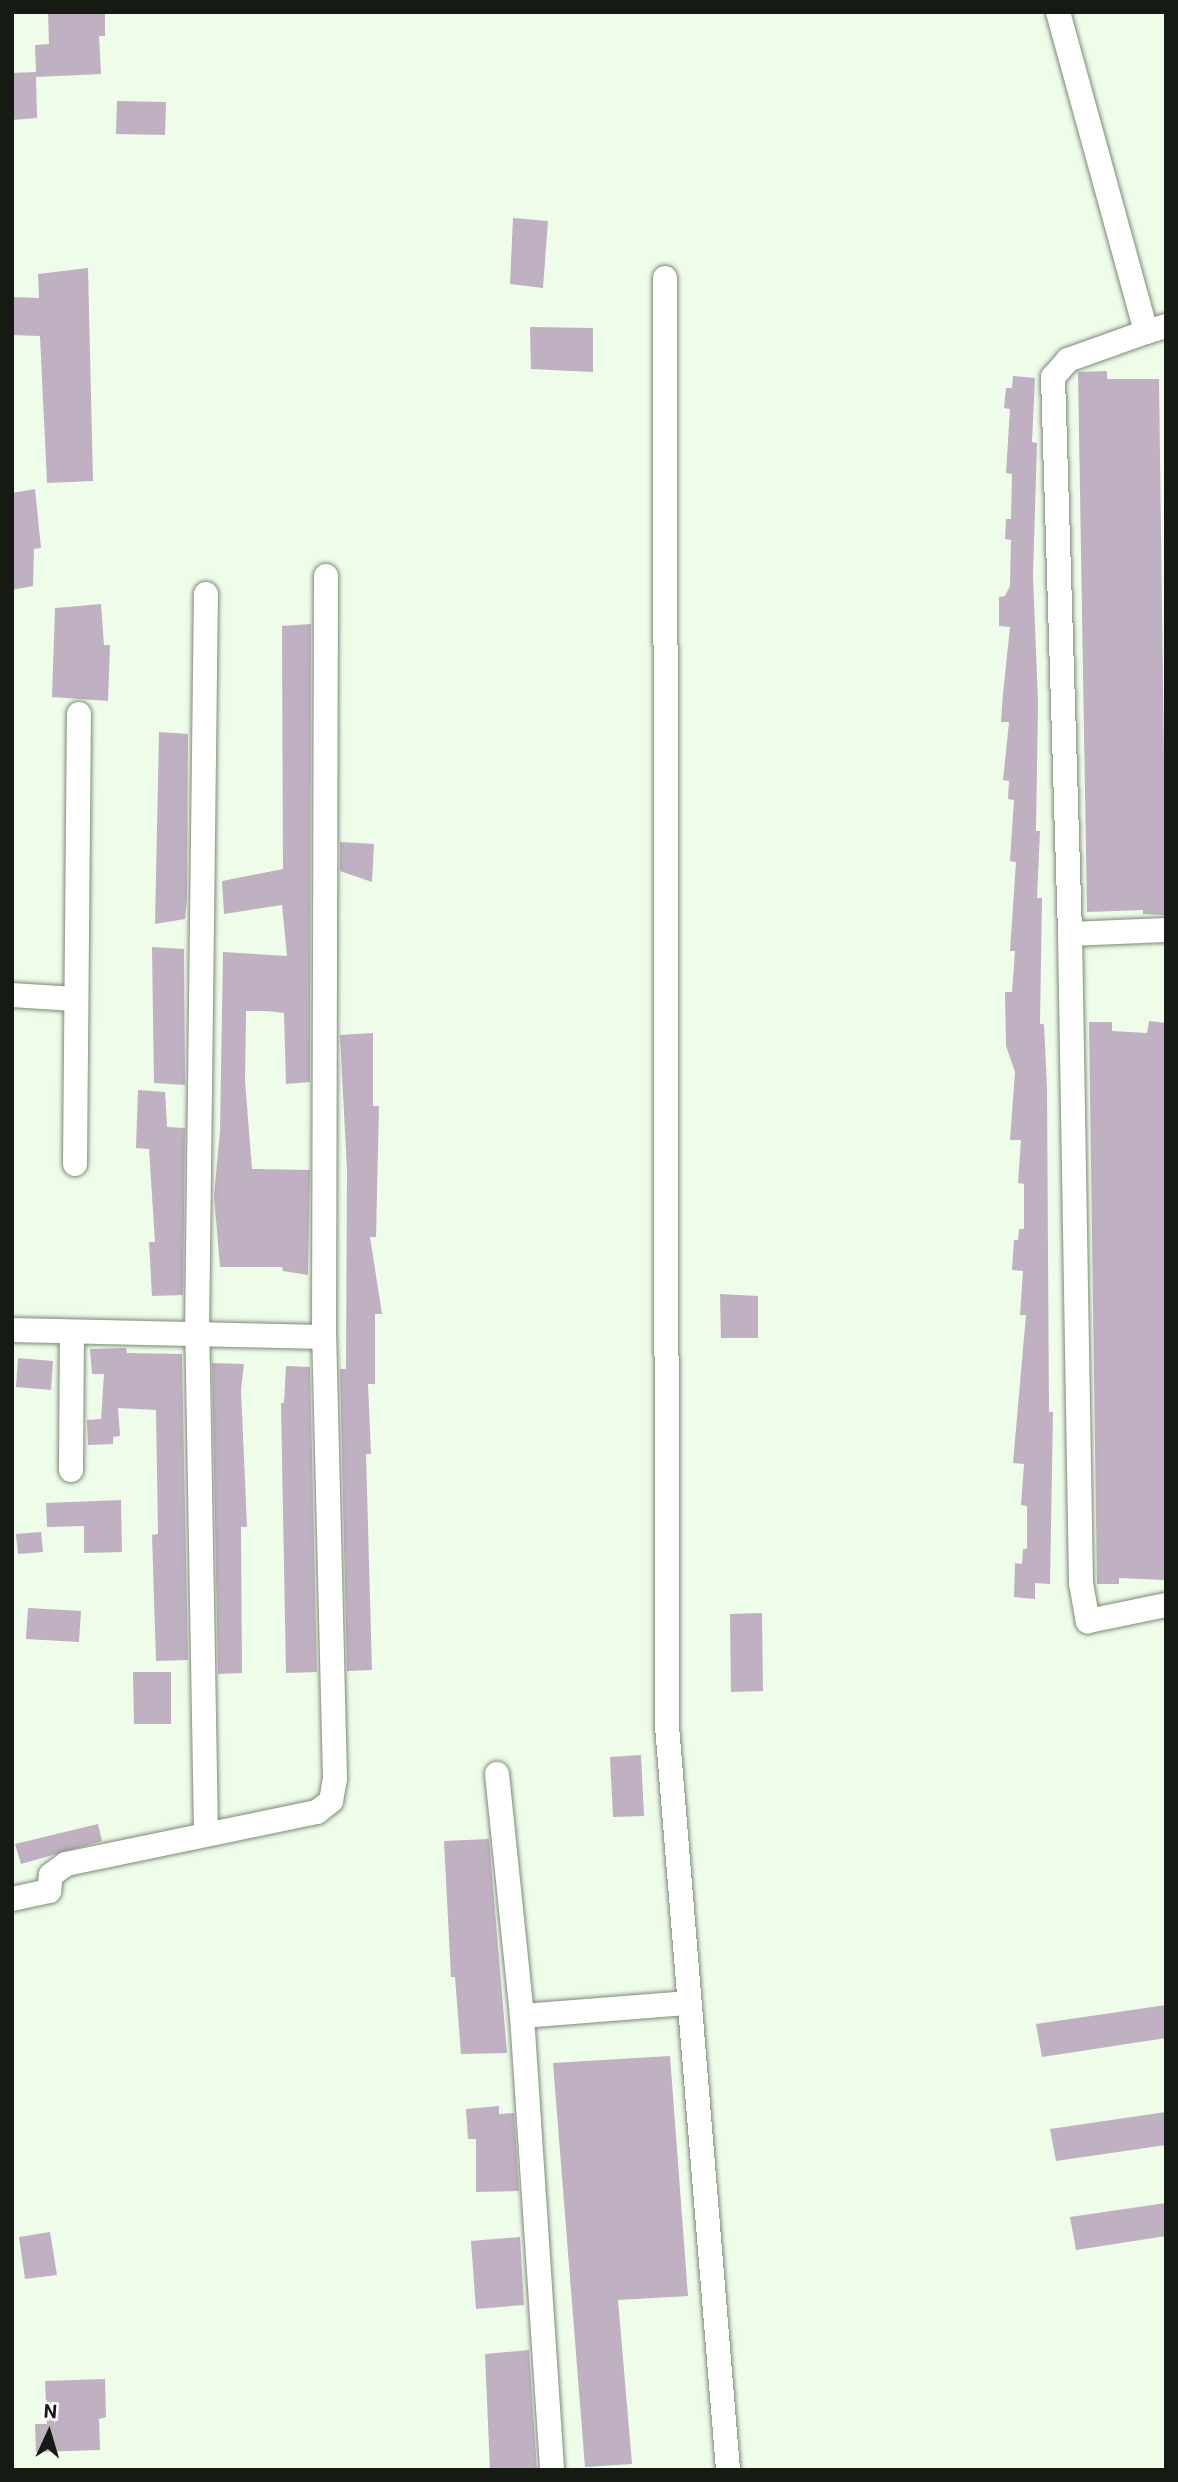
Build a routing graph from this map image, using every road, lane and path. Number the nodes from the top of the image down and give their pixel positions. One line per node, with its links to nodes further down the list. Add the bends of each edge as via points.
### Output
1 (1058, 12): 3 (street)
2 (665, 278): 21 (street, via 667,1726)
3 (1156, 329): 8 (street, via 1068,360 1053,377)
4 (326, 576): 15 (street)
5 (206, 594): 14 (street)
6 (79, 714): 10 (street)
7 (1166, 930): 8 (street)
8 (1070, 934): 17 (street, via 1081,1583 1088,1621)
9 (12, 995): 10 (street)
10 (74, 999): 11 (street)
11 (75, 1164)
12 (12, 1330): 13 (street)
13 (72, 1332): 14 (street); 16 (street)
14 (197, 1336): 15 (street); 19 (street)
15 (324, 1337): 19 (street, via 335,1780 331,1801 317,1812)
16 (71, 1470)
17 (1166, 1605)
18 (497, 1774): 22 (street)
19 (206, 1832): 20 (street, via 66,1864 51,1875 49,1891)
20 (12, 1899)
21 (688, 2003): 22 (street); 24 (street)
22 (522, 2016): 23 (street)
23 (552, 2470)
24 (728, 2470)

